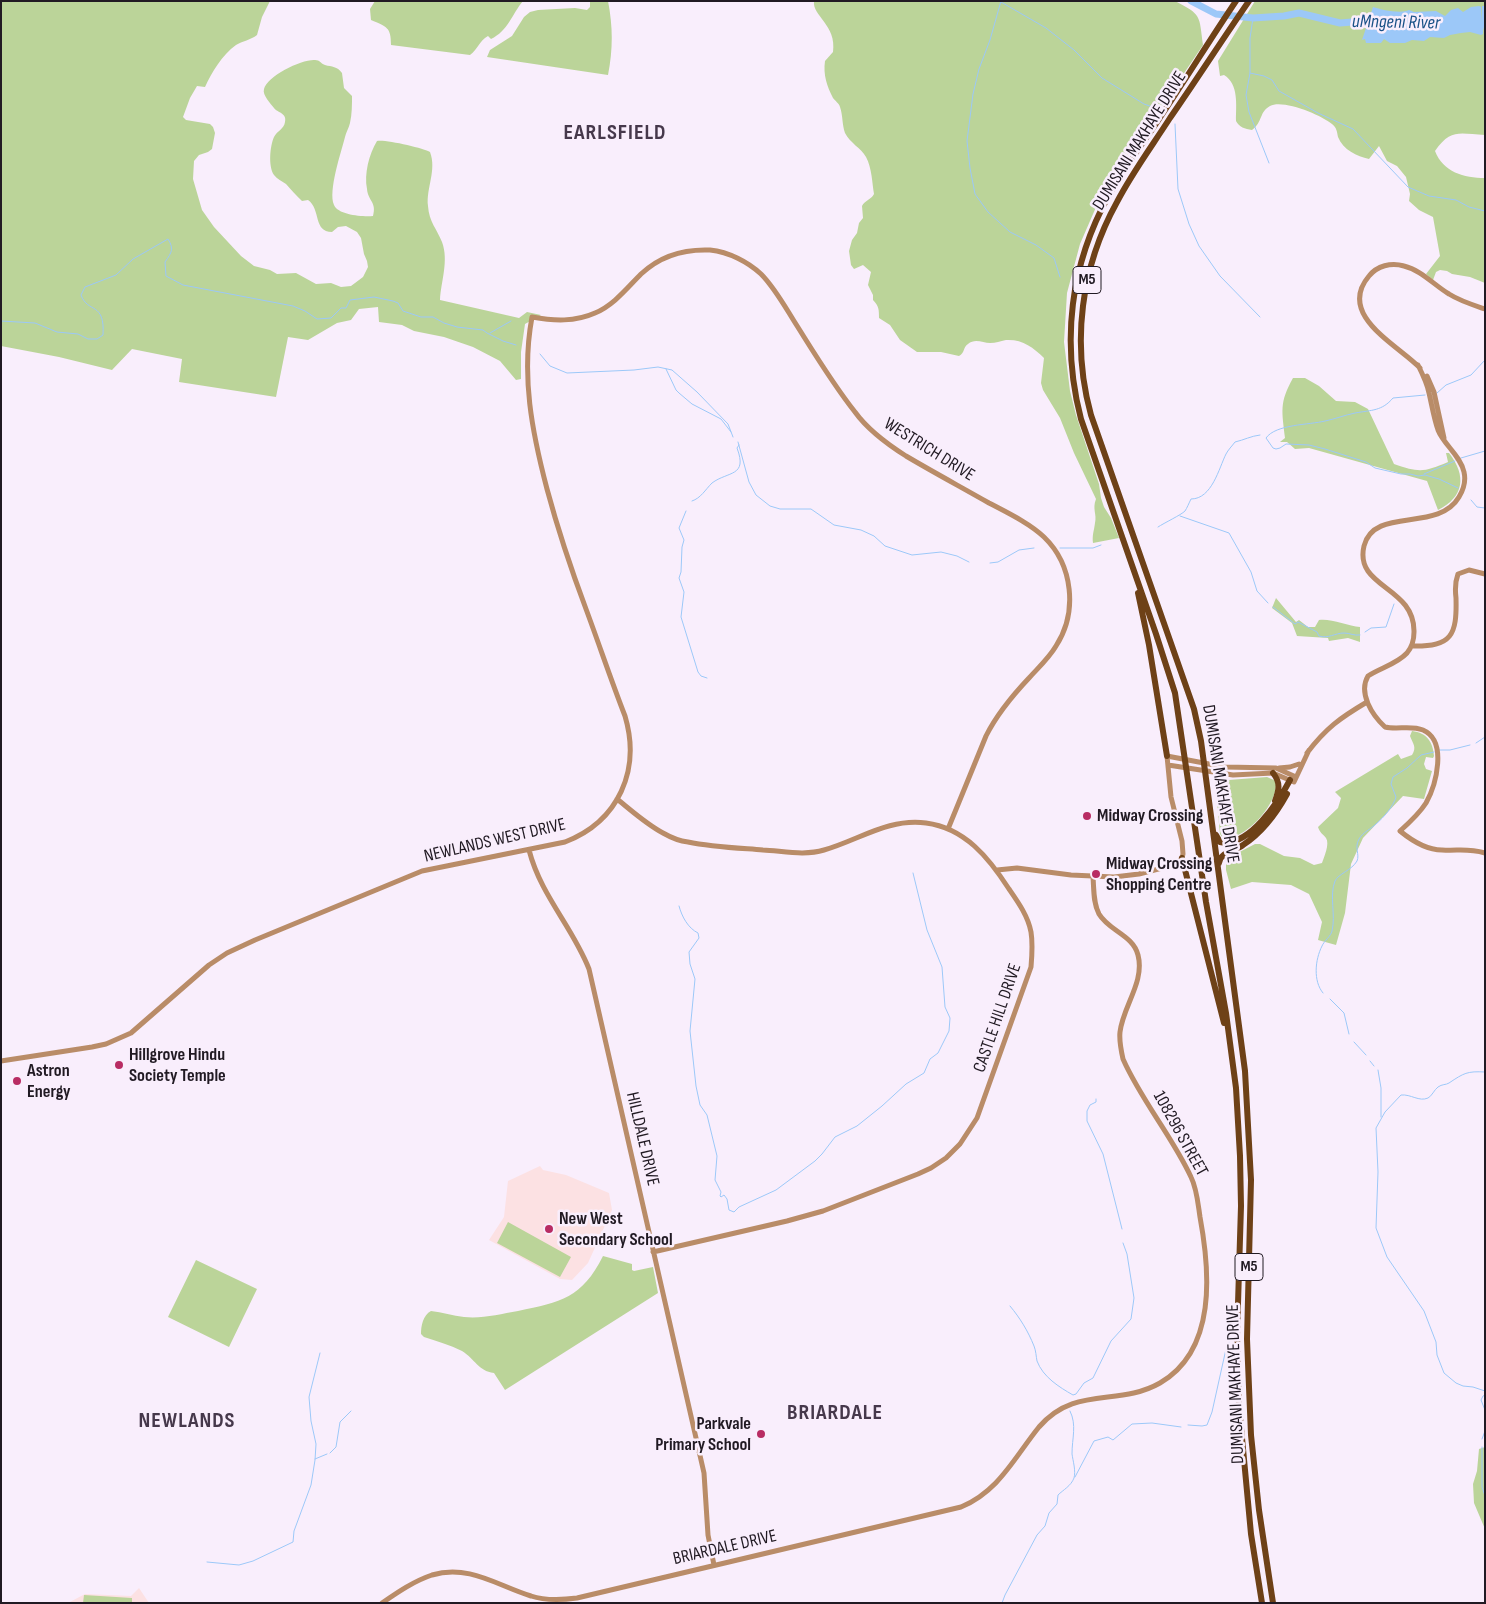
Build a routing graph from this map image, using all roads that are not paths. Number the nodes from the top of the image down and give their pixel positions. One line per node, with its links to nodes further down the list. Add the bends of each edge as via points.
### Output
1 (1236, 1): 5 (main road, DUMISANI MAKHAYE DRIVE / M5, via 1100,210 1086,244 1073,299 1070,349 1078,408)
2 (1249, 1): 15 (main road, DUMISANI MAKHAYE DRIVE / M5, via 1130,179 1104,228 1088,275 1081,314 1083,380 1091,415 1194,709)
3 (1485, 309): 7 (street, via 1450,295 1419,272 1403,266 1388,265 1371,273 1360,294 1364,316 1376,331 1418,366 1427,385 1441,436 1464,472 1463,489 1449,508 1431,517 1386,523 1374,531 1364,546 1367,571 1402,600 1411,614)
4 (532, 317): 16 (street, NEWLANDS WEST DRIVE, via 526,362 535,445 561,539 630,735 629,771); 18 (street, WESTRICH DRIVE, via 571,320 595,314 613,302 650,266 681,252 714,251 737,258 761,275 775,292 844,397 871,430 891,447 1032,528 1051,545 1065,569 1069,586 1070,605 1063,633 1056,647 992,724)
5 (1131, 561): 10 (main road); 25 (main road, DUMISANI MAKHAYE DRIVE / M5, via 1174,693)
6 (1485, 574): 7 (street, via 1468,570 1458,574 1455,584 1456,621 1449,637 1431,645)
7 (1412, 646): 8 (street, via 1402,658 1368,676 1364,686)
8 (1367, 702): 9 (street, via 1327,728); 20 (street, via 1385,727 1422,729 1436,745 1437,767 1428,798 1400,832 1435,849)
9 (1309, 750): 11 (street); 14 (street)
10 (1167, 756): 12 (street); 13 (street, via 1237,768)
11 (1299, 764): 13 (street); 14 (street)
12 (1168, 765): 13 (street, via 1233,775); 21 (street, via 1170,797 1182,841)
13 (1275, 770): 14 (street); 17 (main road, via 1280,786)
14 (1293, 779): 17 (main road); 23 (main road, via 1287,796 1270,821 1247,843 1221,858)
15 (1206, 782): 17 (main road, via 1220,842 1227,843 1250,832); 23 (main road, DUMISANI MAKHAYE DRIVE / M5)
16 (617, 800): 18 (street, CASTLE HILL DRIVE, via 656,829 679,840 738,848 817,852 896,824 928,823); 19 (street, NEWLANDS WEST DRIVE, via 602,818 575,838)
17 (1272, 809)
18 (948, 829): 22 (street, CASTLE HILL DRIVE, via 975,845)
19 (529, 850): 26 (street, NEWLANDS WEST DRIVE, via 422,871 252,941 209,965 131,1033 114,1041); 27 (street, HILLDALE DRIVE, via 539,881 589,969)
20 (1485, 853)
21 (1182, 858): 24 (street, via 1166,867 1138,874); 25 (main road)
22 (997, 870): 24 (street, via 1017,868); 27 (street, CASTLE HILL DRIVE, via 1028,921 1032,961 980,1110 960,1144 931,1168 823,1211)
23 (1219, 872): 32 (main road, DUMISANI MAKHAYE DRIVE / M5, via 1249,1127 1247,1339 1251,1435 1258,1510)
24 (1093, 877): 28 (street, 108296 STREET, via 1100,915 1133,944 1138,954 1139,973 1120,1030 1120,1046 1130,1074 1192,1179 1206,1253 1205,1304 1202,1324 1191,1351 1160,1382 1133,1393 1078,1401)
25 (1232, 1055): 31 (main road, DUMISANI MAKHAYE DRIVE / M5, via 1241,1178 1237,1320 1239,1406 1251,1534)
26 (1, 1061)
27 (653, 1252): 29 (street, HILLDALE DRIVE, via 704,1473 708,1535)
28 (1046, 1419): 29 (street, BRIARDALE DRIVE, via 999,1481 973,1502)
29 (714, 1565): 30 (street, BRIARDALE DRIVE, via 564,1600 532,1596 469,1573 447,1572 419,1580)
30 (382, 1603)
31 (1262, 1603)
32 (1273, 1603)

